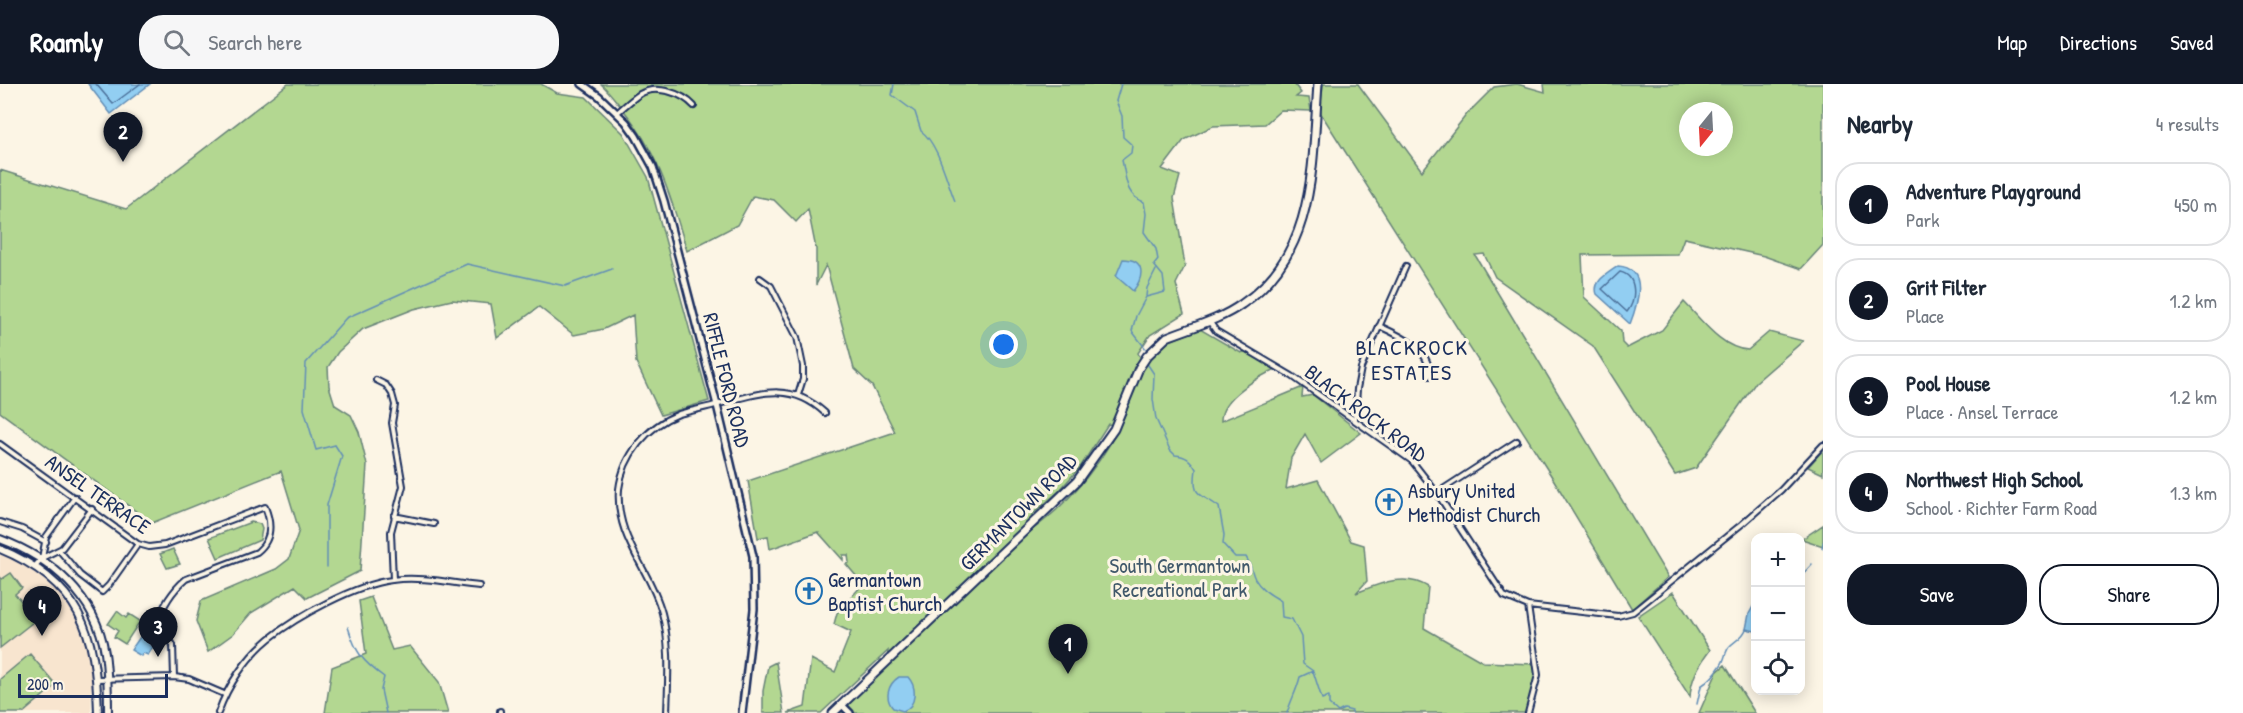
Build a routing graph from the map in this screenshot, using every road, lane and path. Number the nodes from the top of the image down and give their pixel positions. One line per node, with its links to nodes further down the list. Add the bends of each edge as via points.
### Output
1 (582, 84): 4 (street, RIFFLE FORD ROAD)
2 (1318, 84): 7 (main road, GERMANTOWN ROAD, via 1308,197 1293,245 1282,265 1259,291)
3 (694, 106): 4 (street, via 678,94 653,90 639,94)
4 (617, 113): 12 (street, RIFFLE FORD ROAD, via 636,136 659,183)
5 (1406, 266): 8 (street)
6 (760, 278): 11 (street, via 771,286 797,336 803,366)
7 (1209, 321): 14 (street, BLACK ROCK ROAD, via 1216,331 1292,376); 38 (main road, GERMANTOWN ROAD, via 1158,343 1139,368 1114,429 1077,481)
8 (1379, 326): 9 (street, via 1418,350 1429,365); 14 (street, via 1359,376)
9 (1429, 376)
10 (376, 380): 21 (street, via 386,385 395,405 392,423 403,486)
11 (798, 395): 12 (street, via 768,392); 13 (street, via 814,402)
12 (717, 405): 42 (street, via 680,414 651,431 627,461 620,488 624,534 655,593 667,637); 43 (street, RIFFLE FORD ROAD, via 753,556 754,609)
13 (825, 413)
14 (1355, 420): 18 (street, BLACK ROCK ROAD, via 1412,461)
15 (1517, 441): 18 (street)
16 (0, 444): 19 (street, ANSEL TERRACE)
17 (1823, 445): 33 (street, BLACK ROCK ROAD, via 1747,520 1633,612 1618,616)
18 (1437, 493): 33 (street, BLACK ROCK ROAD, via 1504,596)
19 (75, 497): 20 (street, ANSEL TERRACE); 25 (street)
20 (92, 509): 26 (street, ANSEL TERRACE); 28 (street)
21 (394, 516): 23 (street); 31 (street, via 390,543)
22 (0, 522): 25 (street)
23 (434, 524)
24 (0, 539): 29 (main road)
25 (46, 542): 29 (street)
26 (138, 544): 28 (street, via 102,592 80,575); 34 (street, ANSEL TERRACE, via 165,545 265,507 267,512 270,535 257,552 186,579 161,613 159,623 173,645)
27 (0, 549): 30 (main road)
28 (59, 550): 29 (street)
29 (42, 558): 30 (street); 35 (main road, via 72,584 88,609 105,650)
30 (35, 566): 36 (main road, via 64,592 75,609 90,641)
31 (393, 580): 32 (street); 37 (street, via 338,598 270,638)
32 (479, 586)
33 (1528, 606): 46 (street, via 1538,675)
34 (174, 677): 35 (street); 37 (street)
35 (108, 678): 36 (street); 40 (main road)
36 (97, 679): 39 (main road)
37 (225, 694): 41 (street)
38 (842, 705): 44 (main road, GERMANTOWN ROAD); 45 (street)
39 (98, 713)
40 (108, 713)
41 (218, 713)
42 (667, 713)
43 (742, 713)
44 (833, 713)
45 (850, 713)
46 (1528, 713)

